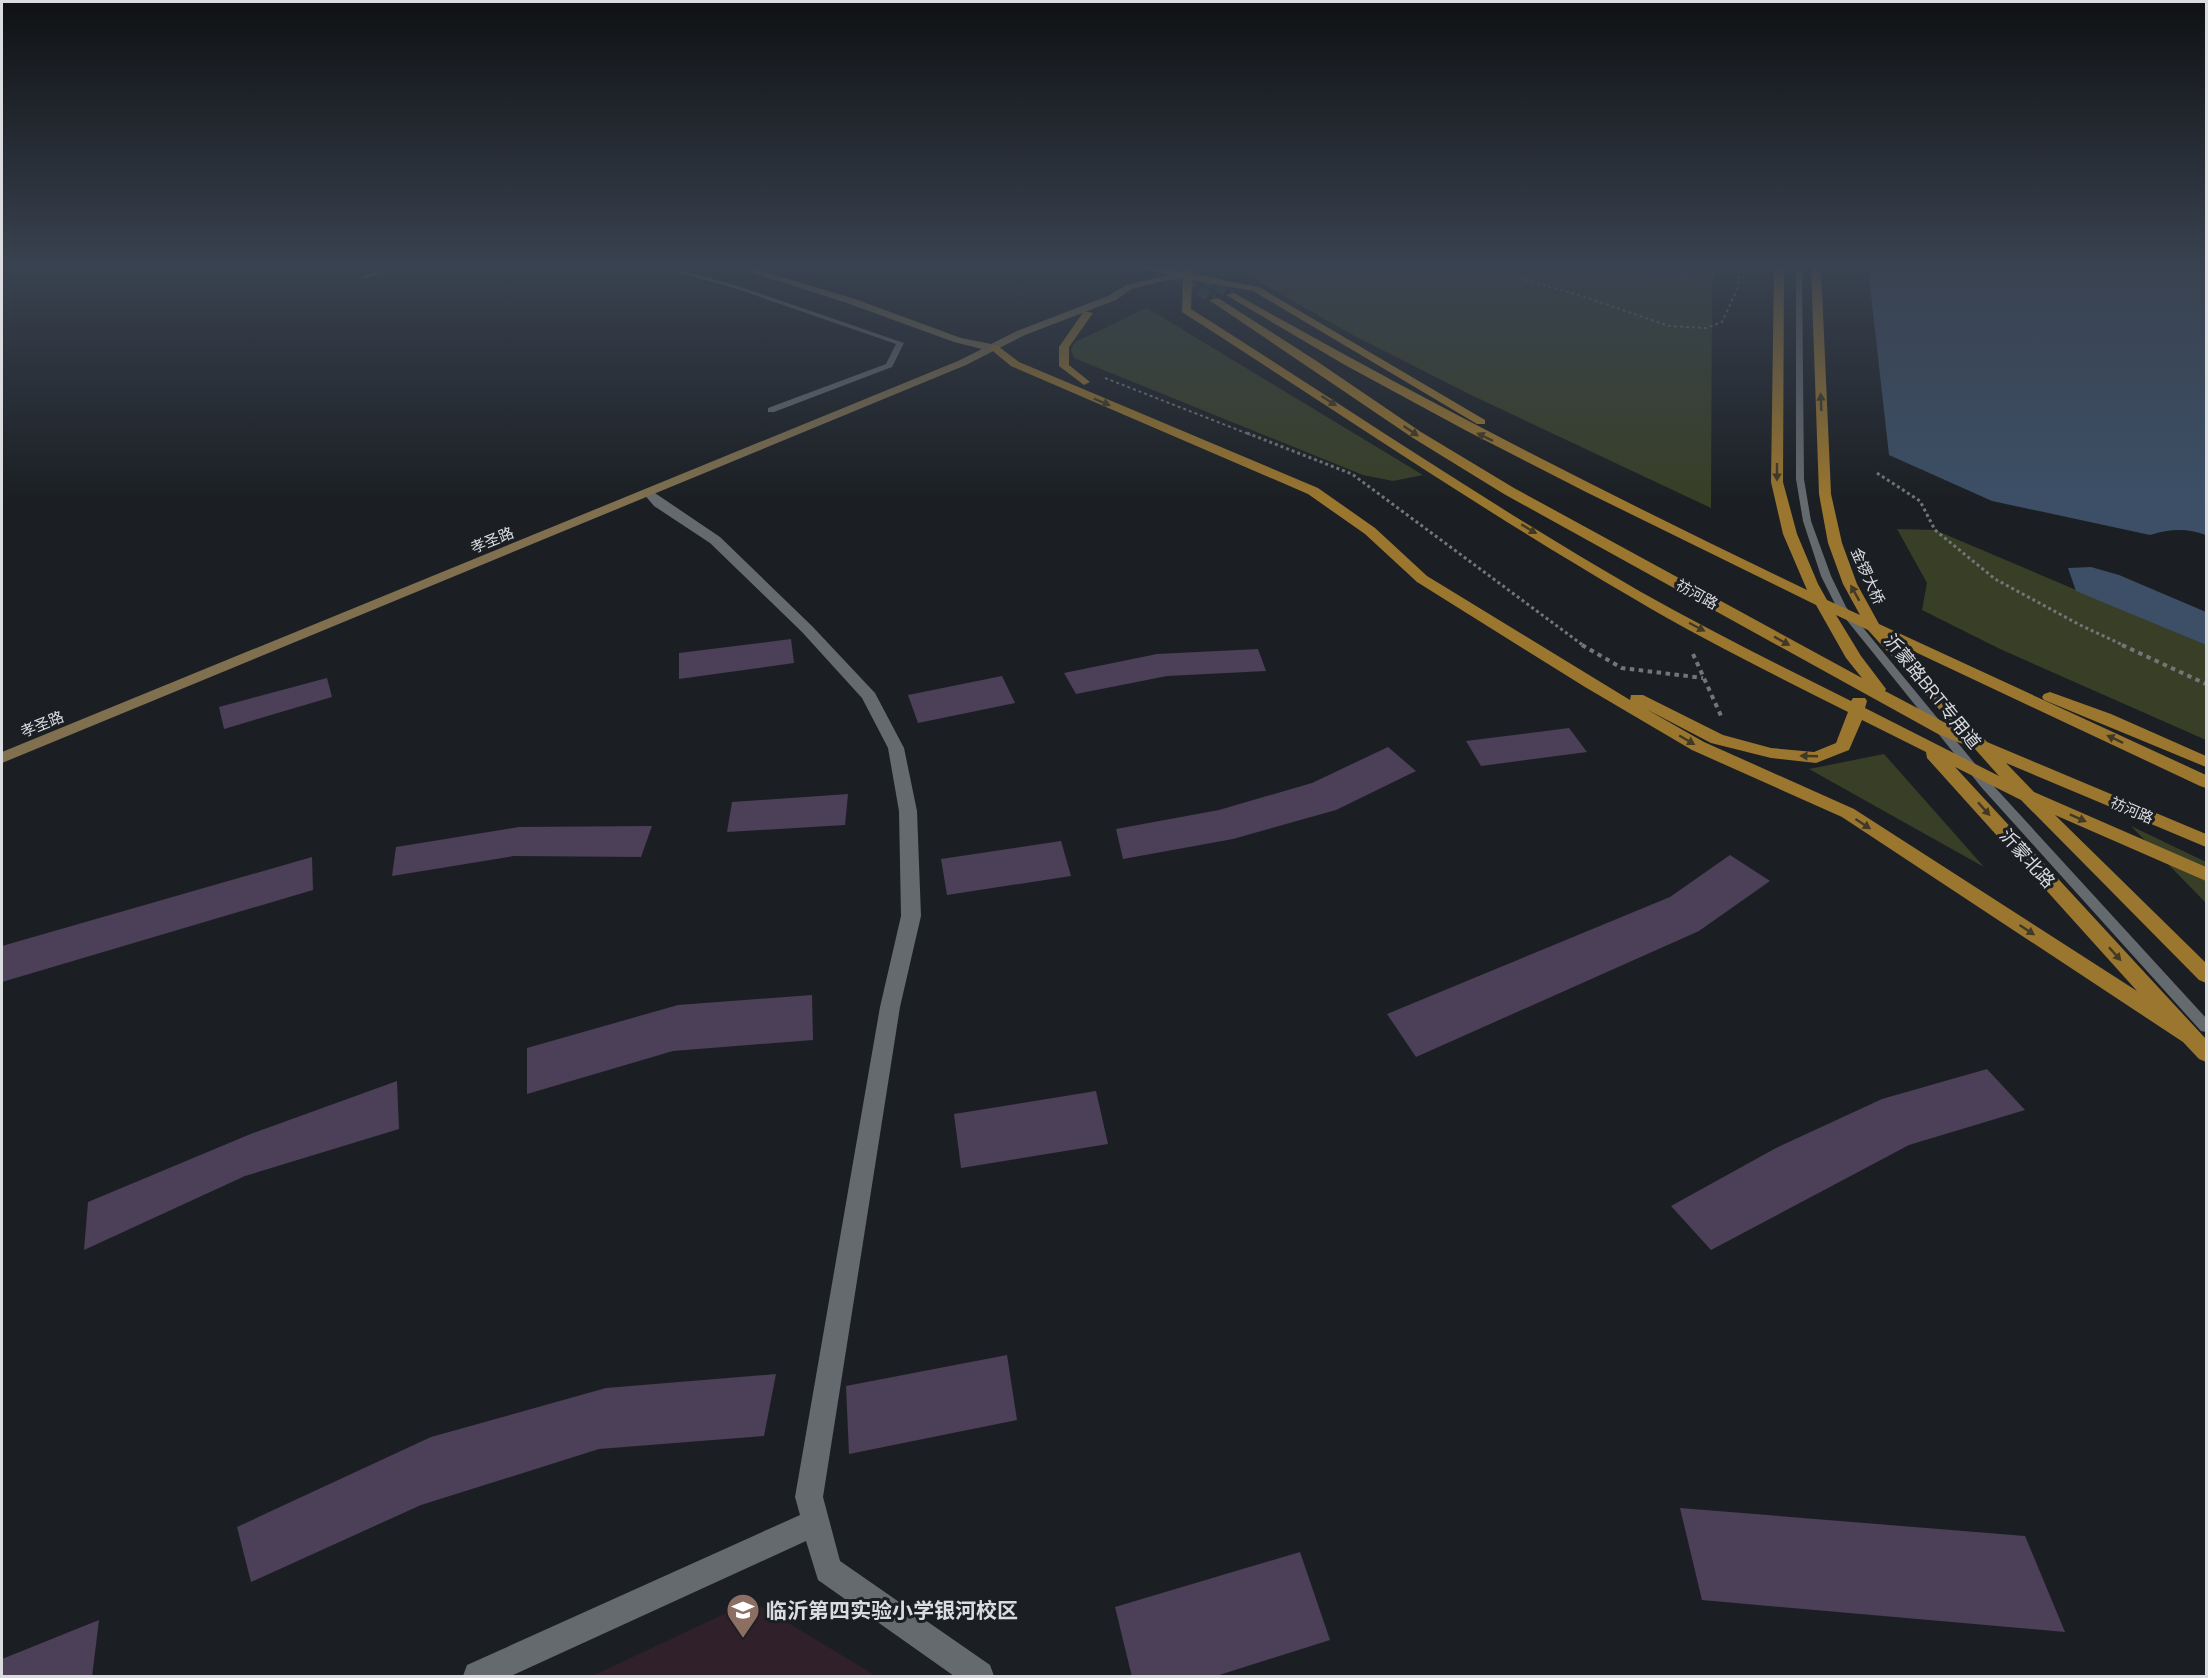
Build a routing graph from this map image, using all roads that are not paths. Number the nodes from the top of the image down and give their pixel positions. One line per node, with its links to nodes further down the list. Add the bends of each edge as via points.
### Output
1 (899, 345): 16 (lane, via 889,365)
2 (982, 345): 14 (main road)
3 (988, 345): 14 (main road)
4 (999, 345): 14 (main road, 孝圣路)
5 (1001, 345): 14 (main road, 孝圣路)
6 (1065, 345): 15 (main road, via 1064,366)
7 (1241, 345): 17 (main road, one-way to 17)
8 (1285, 345): 20 (main road, 祊河路, one-way to 20, via 1417,435 1509,491)
9 (1316, 345): 19 (main road, one-way to 9, via 1473,432)
10 (1351, 345): 19 (main road)
11 (1778, 345): 22 (main road, 沂蒙北路, one-way to 22, via 1777,482 1790,534 1811,584)
12 (1799, 345): 32 (lane, 沂蒙路BRT专用道, via 1800,478 1807,520 1826,576 1842,608 1986,785)
13 (1819, 345): 31 (main road, 金锣大桥, one-way to 13, via 2056,827 1877,633 1850,584 1835,543 1825,494)
14 (994, 348): 15 (main road); 18 (main road, 孝圣路); 24 (main road, 孝圣路, via 955,359); 32 (main road, one-way to 32, via 1015,364 1313,491 1370,531 1422,579 1591,684 1698,746 1848,813)
15 (1084, 382): 22 (main road, one-way to 15, via 1860,697 1843,746 1816,758 1772,753 1717,739 1623,690 1427,573 1327,486)
16 (771, 410)
17 (1430, 468): 20 (main road); 30 (main road, one-way to 30, via 1637,595 1789,676 2009,788)
18 (649, 493): 25 (main road, 孝圣路); 34 (street, via 716,540 869,696 896,748 908,811 911,916 890,1007 809,1497)
19 (1730, 559): 21 (main road)
20 (1657, 572): 23 (main road, 祊河路, one-way to 23)
21 (1910, 644): 26 (main road, via 2105,718); 27 (main road, one-way to 21)
22 (1871, 681): 32 (main road, 沂蒙北路, one-way to 32, via 1944,766)
23 (1944, 730): 28 (main road, 祊河路); 29 (main road)
24 (2, 748)
25 (2, 758)
26 (2206, 762)
27 (2206, 782)
28 (2206, 841)
29 (2206, 855)
30 (2206, 874)
31 (2206, 975)
32 (2198, 1031): 33 (main road, 沂蒙北路)
33 (2206, 1053)
34 (815, 1522): 35 (street); 36 (street, via 828,1570)
35 (478, 1677)
36 (979, 1677)

